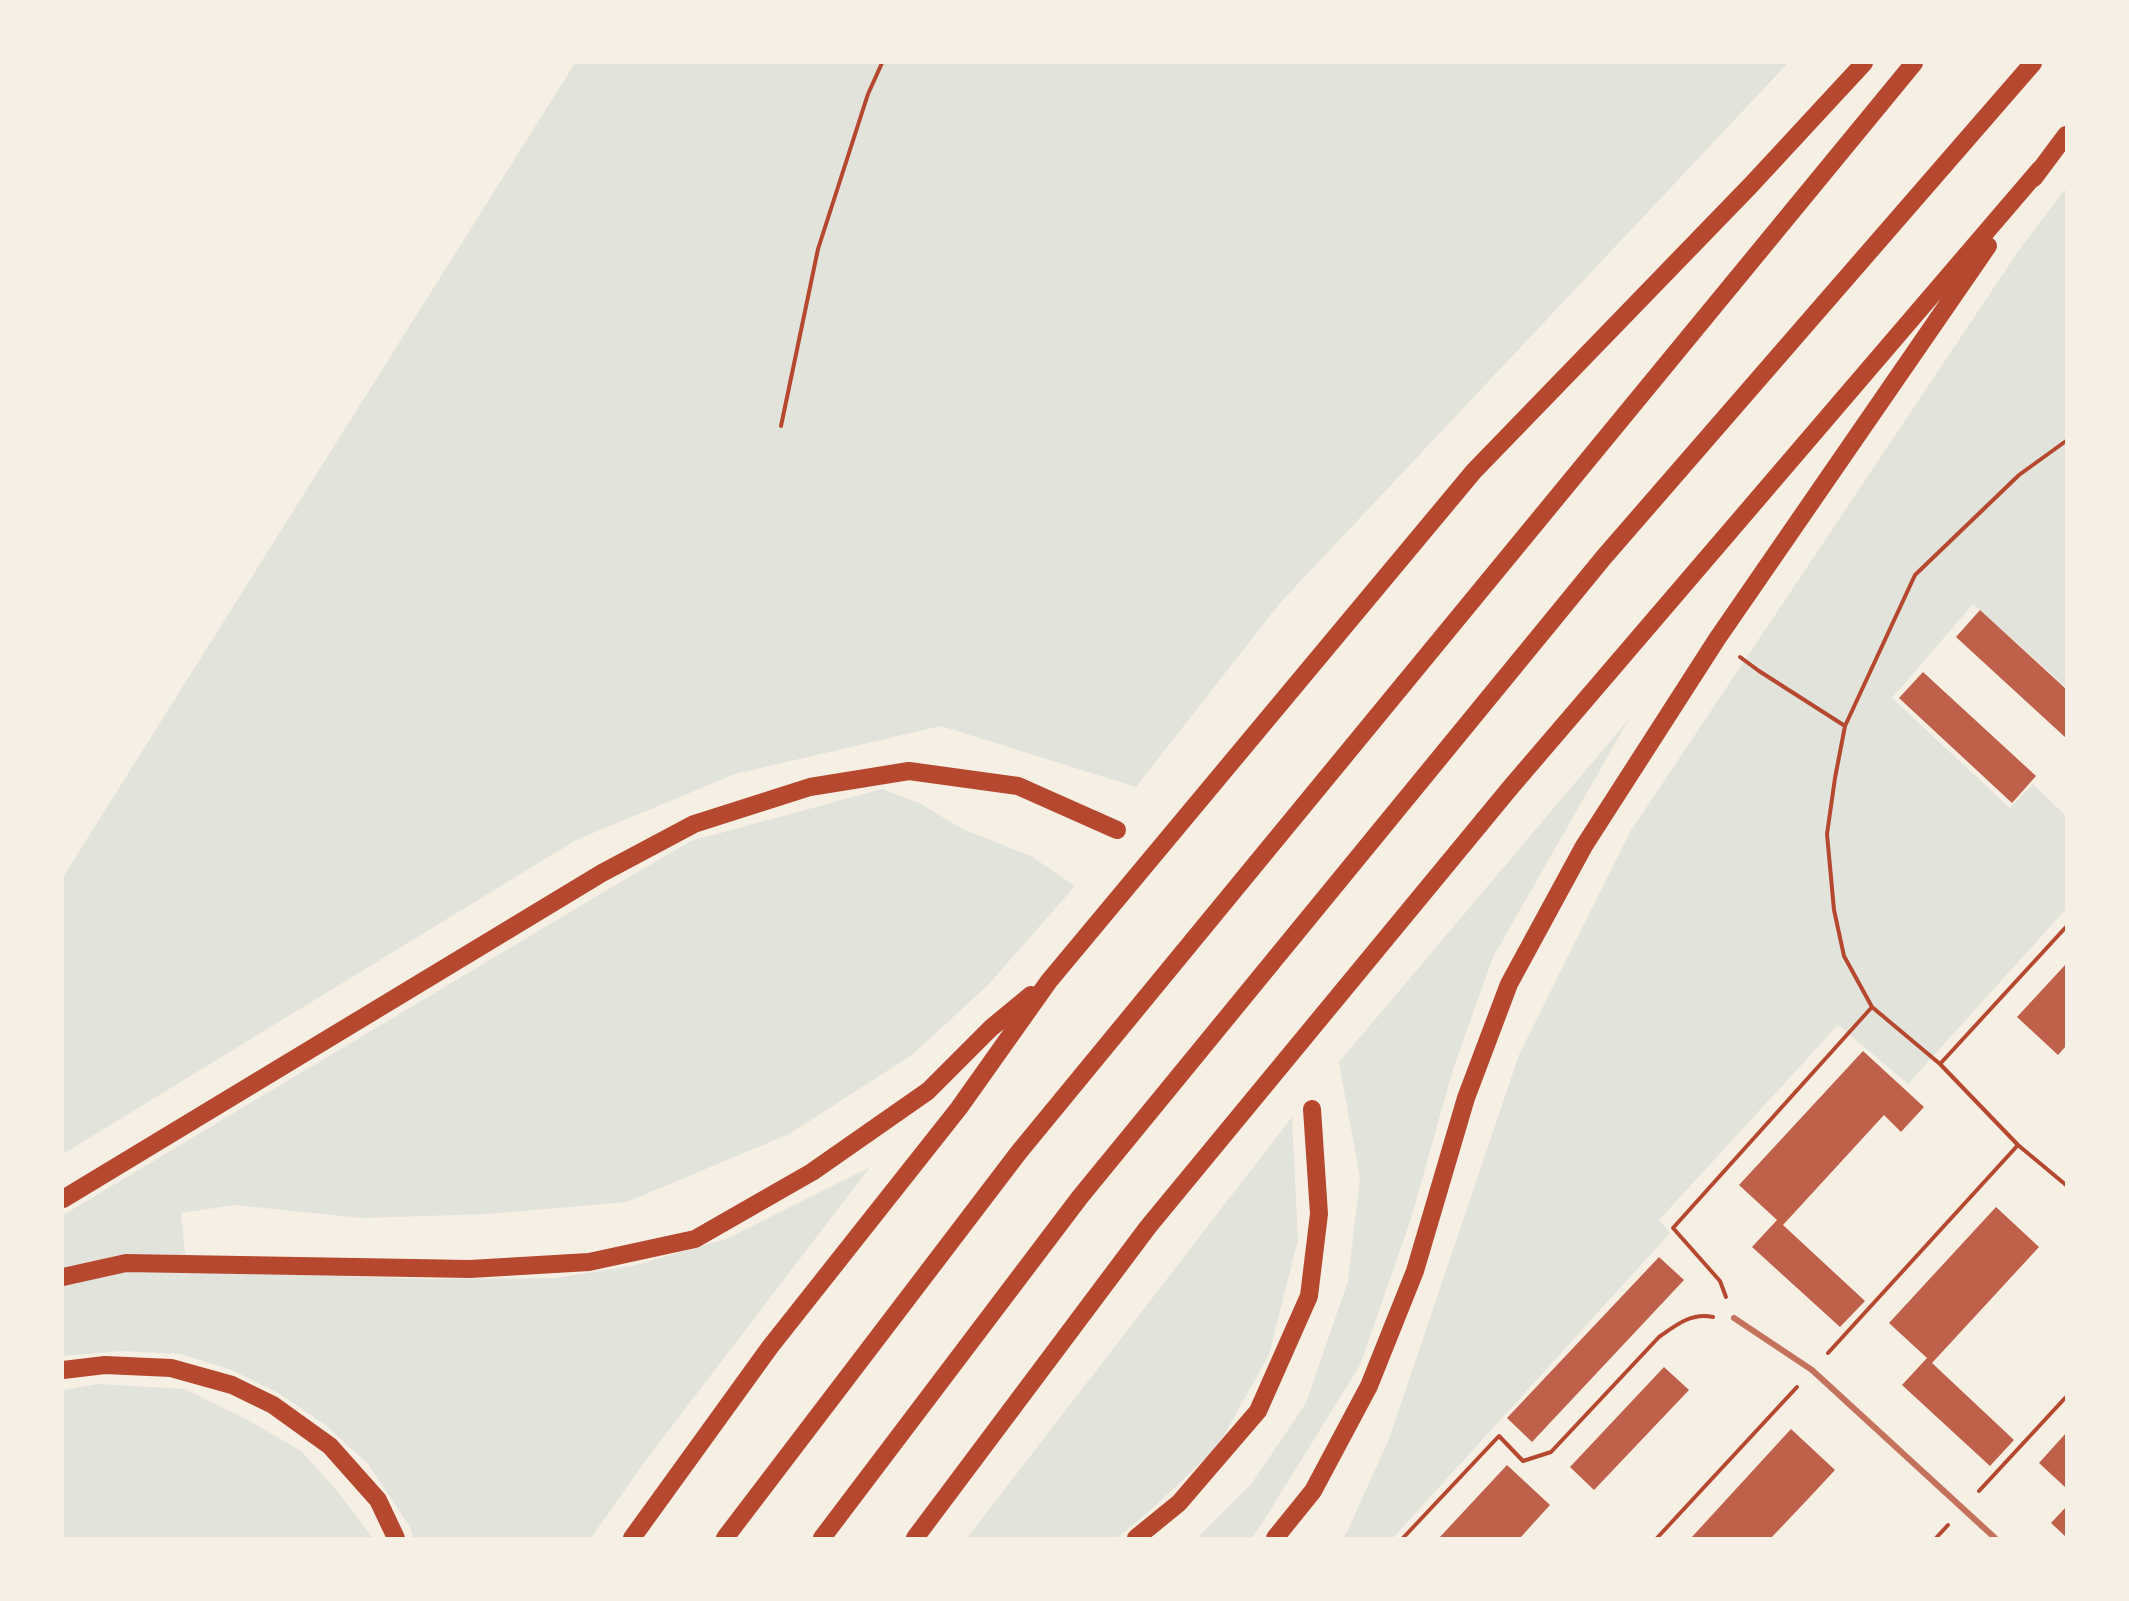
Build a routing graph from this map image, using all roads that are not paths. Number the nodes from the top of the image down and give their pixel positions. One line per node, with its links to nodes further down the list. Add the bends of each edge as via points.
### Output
1 (1864, 63): 7 (highway, via 1474,471)
2 (1914, 63): 15 (highway, via 1019,1152)
3 (2033, 63): 16 (highway, via 1566,604 1080,1197)
4 (2066, 135): 5 (highway)
5 (2040, 169): 17 (highway, via 1510,788 1148,1227); 19 (highway, via 1717,639 1584,846 1509,984 1466,1098 1414,1271 1368,1386 1313,1491)
6 (1117, 830): 9 (highway, via 1018,786 909,771 810,787 694,824 602,873)
7 (1049, 981): 10 (highway, via 991,1028 928,1091 812,1172 695,1239 589,1262 470,1269 126,1263); 14 (highway, via 959,1108 770,1347)
8 (1312, 1108): 18 (highway, via 1319,1214 1309,1296 1258,1411 1179,1503)
9 (63, 1199)
10 (63, 1277)
11 (1734, 1318): 20 (street, via 1812,1370)
12 (63, 1370): 13 (highway, via 105,1365 171,1368 232,1384 273,1405 330,1446 378,1500)
13 (396, 1538)
14 (632, 1538)
15 (725, 1538)
16 (822, 1538)
17 (915, 1538)
18 (1136, 1538)
19 (1275, 1538)
20 (1995, 1538)

